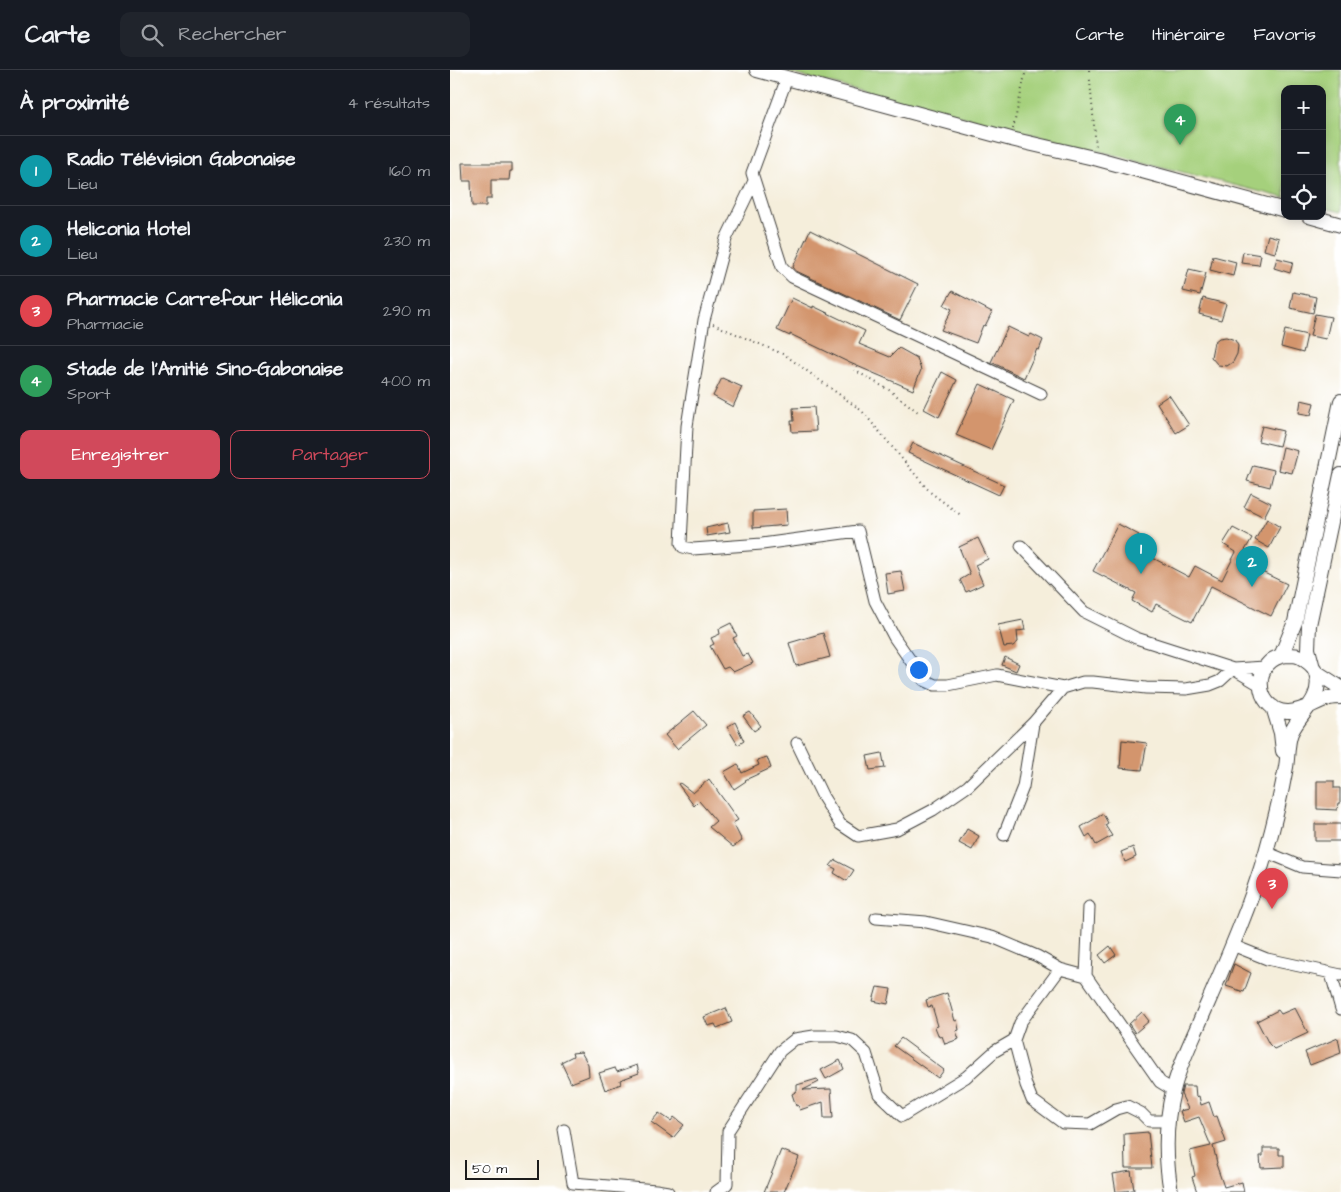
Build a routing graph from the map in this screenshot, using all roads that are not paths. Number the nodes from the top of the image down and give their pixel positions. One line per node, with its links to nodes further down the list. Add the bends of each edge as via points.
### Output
1 (757, 70): 2 (street)
2 (788, 78): 3 (street, via 752,174); 4 (street)
3 (754, 181): 7 (street, via 782,267 792,277); 16 (street, via 726,239 704,320 687,426 683,547 762,544 858,531 875,601 894,637 924,680 934,685 948,685 996,675)
4 (1281, 209)
5 (1323, 220): 6 (street)
6 (1341, 225)
7 (1041, 394)
8 (1341, 401): 11 (street, via 1295,622)
9 (1341, 475): 13 (street, via 1309,626 1308,649)
10 (1021, 546): 14 (street, via 1084,612 1136,638)
11 (1280, 656): 12 (street); 13 (street, via 1300,656)
12 (1265, 667): 14 (street); 15 (street)
13 (1314, 668): 17 (street); 20 (street, via 1318,688)
14 (1233, 669): 15 (street); 16 (street, via 1220,681 1186,689 1093,682)
15 (1260, 685): 19 (street, via 1264,698)
16 (1063, 688): 21 (street)
17 (1341, 688)
18 (1341, 697): 20 (street)
19 (1273, 707): 20 (street, via 1286,712); 23 (street)
20 (1307, 707): 23 (street, via 1290,735)
21 (1033, 723): 22 (street, via 968,786 933,810 898,829 858,836 840,824); 24 (street, via 1023,787)
22 (797, 743)
23 (1286, 767): 25 (street)
24 (1004, 835)
25 (1266, 852): 26 (street, via 1302,866); 29 (street)
26 (1341, 870)
27 (1089, 907): 32 (street)
28 (876, 918): 30 (street, via 926,922 992,937)
29 (1232, 945): 31 (street, via 1267,959); 35 (street)
30 (1060, 969): 32 (street); 34 (street, via 1020,1023)
31 (1336, 974): 33 (street)
32 (1086, 976): 35 (street, via 1160,1082)
33 (1341, 1009)
34 (1014, 1040): 36 (street, via 1032,1100 1063,1123 1090,1124 1127,1106 1149,1121); 39 (street, via 995,1051 966,1077 902,1116 879,1094 866,1053 852,1040 837,1036 796,1039 780,1051 728,1131 727,1184)
35 (1173, 1090): 36 (street)
36 (1167, 1121): 40 (street, via 1166,1163)
37 (564, 1130): 38 (street, via 573,1183)
38 (668, 1192)
39 (716, 1192)
40 (1171, 1192)

